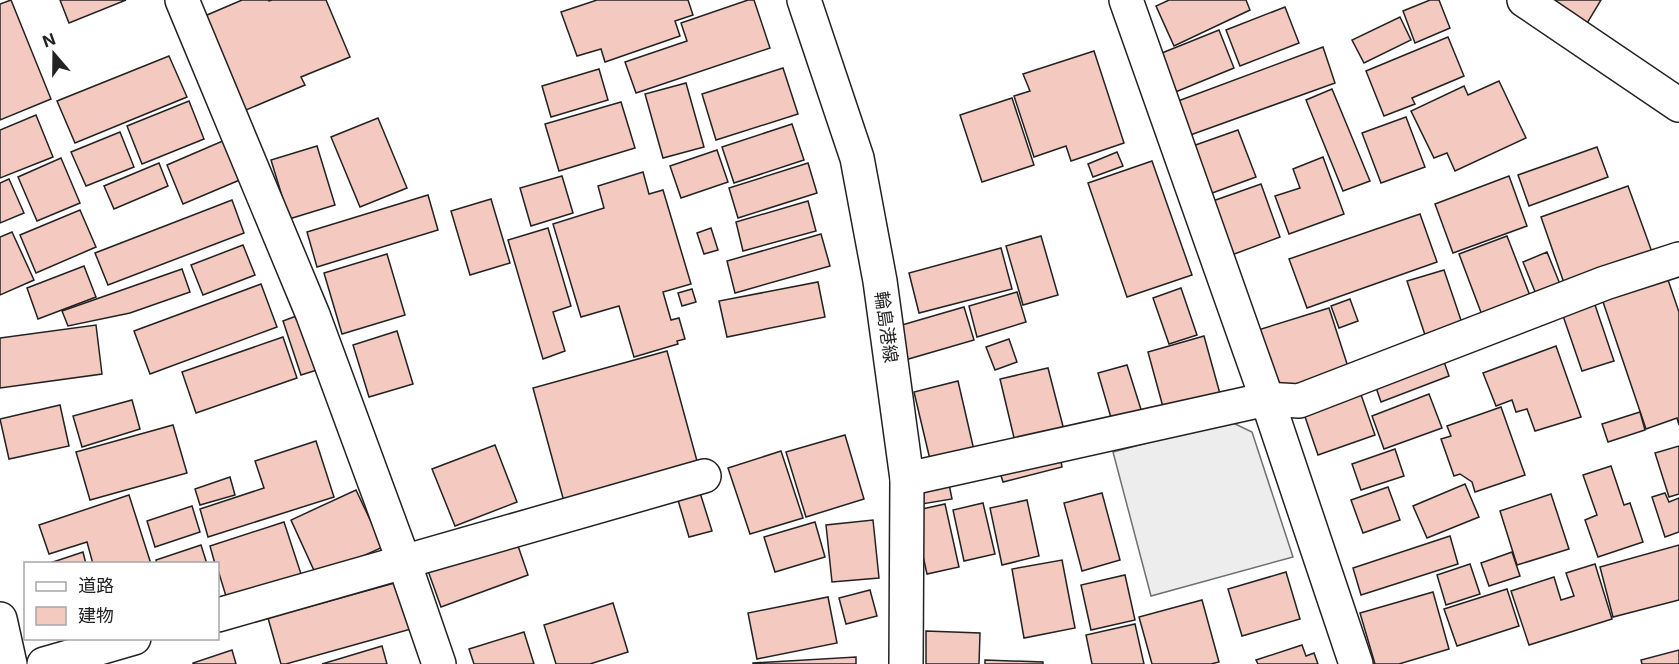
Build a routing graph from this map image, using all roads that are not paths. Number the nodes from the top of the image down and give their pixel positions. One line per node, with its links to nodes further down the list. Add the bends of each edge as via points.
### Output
1 (182, 0): 10 (street, via 313,315)
2 (804, 0): 9 (street, 輪島港線, via 857,158 880,281)
3 (1126, 0): 7 (street)
4 (1524, 0): 5 (street)
5 (1679, 105)
6 (1679, 259): 7 (street, via 1605,283 1299,401)
7 (1267, 399): 9 (street); 16 (street)
8 (704, 476): 10 (street)
9 (908, 479): 15 (street, 輪島港線)
10 (404, 562): 11 (street); 14 (street)
11 (219, 615)
12 (130, 640): 13 (street)
13 (44, 664)
14 (439, 664)
15 (906, 664)
16 (1356, 664)

